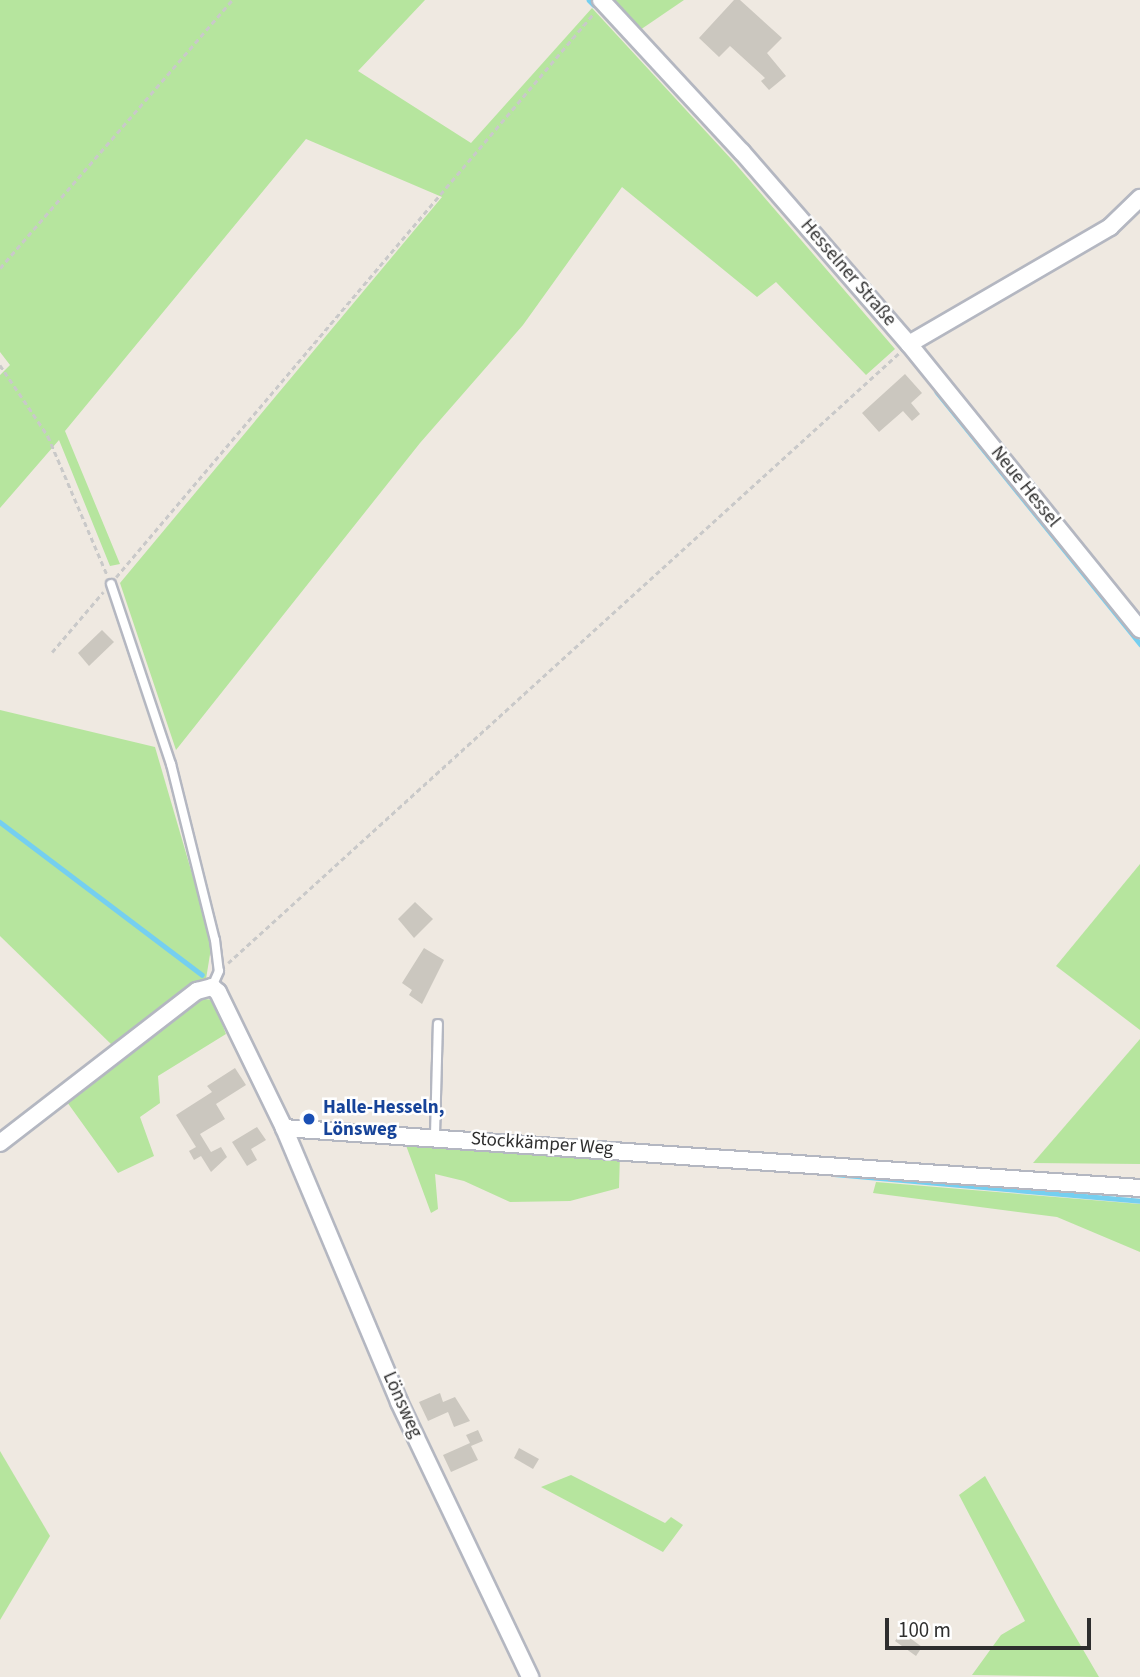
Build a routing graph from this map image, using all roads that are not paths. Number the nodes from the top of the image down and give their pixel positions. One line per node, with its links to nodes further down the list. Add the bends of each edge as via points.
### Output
1 (602, 1): 3 (street, Hesselner Straße)
2 (1140, 198): 3 (street, Hesselner Straße, via 1110,227)
3 (909, 344): 5 (street, Neue Hessel)
4 (111, 584): 6 (lane, via 170,764 219,971)
5 (1140, 629)
6 (212, 987): 8 (street, via 222,998); 10 (street, via 197,991)
7 (438, 1024): 9 (lane)
8 (284, 1128): 9 (street, Stockkämper Weg); 12 (street, Lönsweg, via 399,1402)
9 (435, 1136): 11 (street, Stockkämper Weg)
10 (0, 1143)
11 (1140, 1188)
12 (530, 1677)

